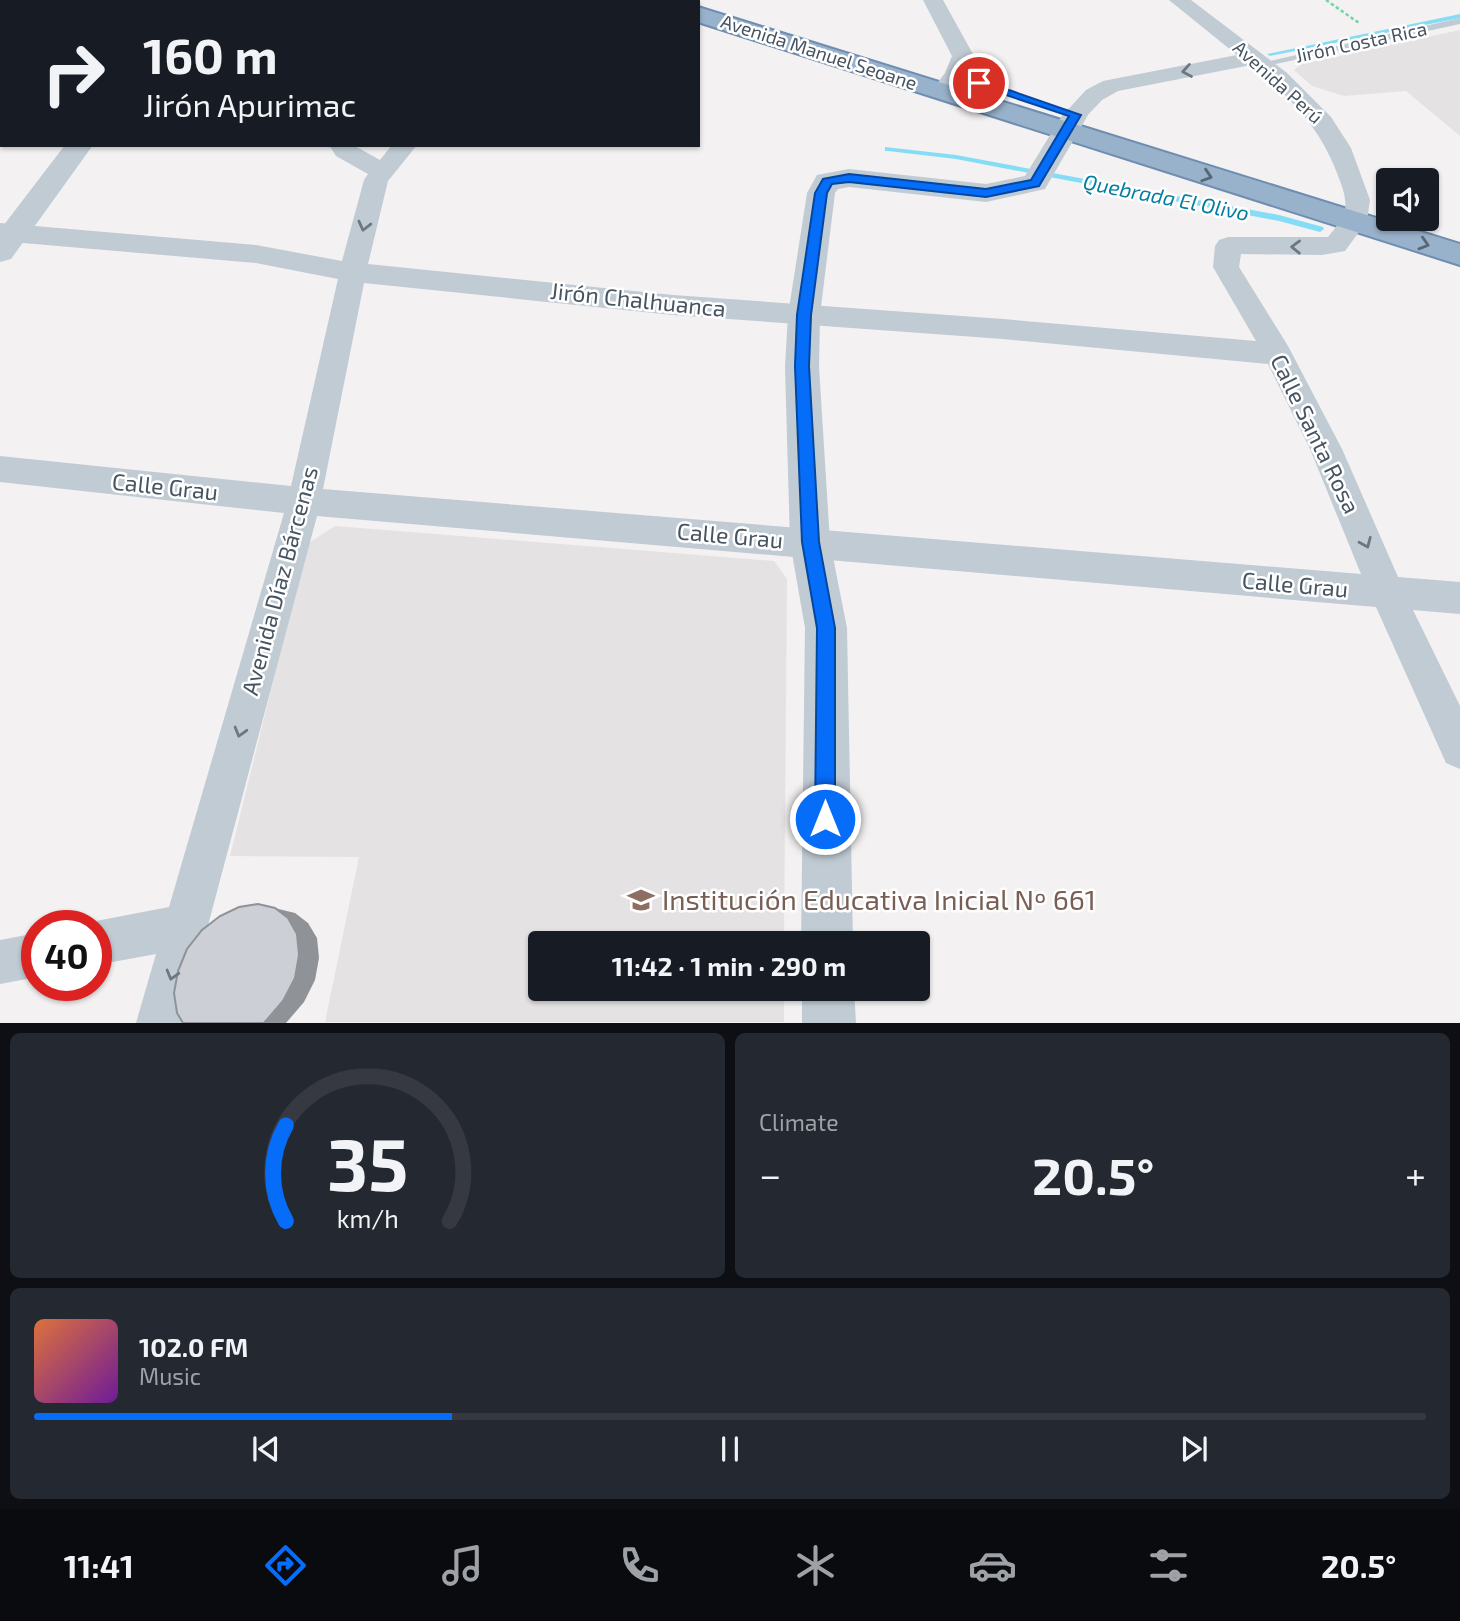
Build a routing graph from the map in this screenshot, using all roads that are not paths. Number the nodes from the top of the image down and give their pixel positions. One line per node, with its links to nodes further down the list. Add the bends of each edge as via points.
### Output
1 (933, 0): 7 (street, via 963,56)
2 (1179, 0): 6 (street, Avenida Perú)
3 (700, 3): 7 (highway, Avenida Manuel Seoane)
4 (700, 15): 7 (highway, Avenida Manuel Seoane)
5 (1460, 21): 6 (lane, Jirón Costa Rica)
6 (1258, 61): 8 (street, Jirón Costa Rica, one-way to 8, via 1111,86 1094,96); 13 (street, Avenida Perú, via 1325,123 1347,164)
7 (948, 83): 8 (highway, Avenida Manuel Seoane)
8 (1070, 123): 13 (highway, Avenida Manuel Seoane); 20 (street, via 1035,183 986,193 849,178 827,181 821,193)
9 (77, 147): 17 (street)
10 (342, 147): 12 (street)
11 (403, 147): 12 (street, Avenida Díaz Bárcenas)
12 (382, 171): 19 (street, Avenida Díaz Bárcenas, one-way to 19)
13 (1356, 213): 14 (highway, Avenida Manuel Seoane); 18 (highway, Avenida Manuel Seoane, one-way to 18); 21 (street, Calle Santa Rosa, one-way to 21, via 1336,245 1228,246 1226,267)
14 (1376, 213)
15 (1439, 230): 16 (highway)
16 (1460, 236)
17 (4, 239): 19 (street, Jirón Chalhuanca, via 256,254)
18 (1460, 256)
19 (352, 272): 20 (street, Jirón Chalhuanca); 23 (street, Avenida Díaz Bárcenas)
20 (804, 315): 21 (street, Jirón Chalhuanca); 24 (street)
21 (1278, 354): 25 (street, Calle Santa Rosa, one-way to 25, via 1326,449)
22 (0, 469): 23 (street, Calle Grau)
23 (304, 501): 24 (street, Calle Grau); 28 (street, Avenida Díaz Bárcenas, one-way to 28)
24 (810, 542): 25 (street, Calle Grau); 29 (street, via 826,628)
25 (1387, 593): 26 (street, Calle Grau); 27 (street, Calle Santa Rosa)
26 (1460, 598)
27 (1460, 748)
28 (186, 926): 30 (street); 34 (street, Avenida Díaz Bárcenas, one-way to 34)
29 (827, 931)
30 (112, 940)
31 (21, 958): 32 (street)
32 (0, 962)
33 (828, 1001): 35 (street)
34 (159, 1023)
35 (829, 1023)

